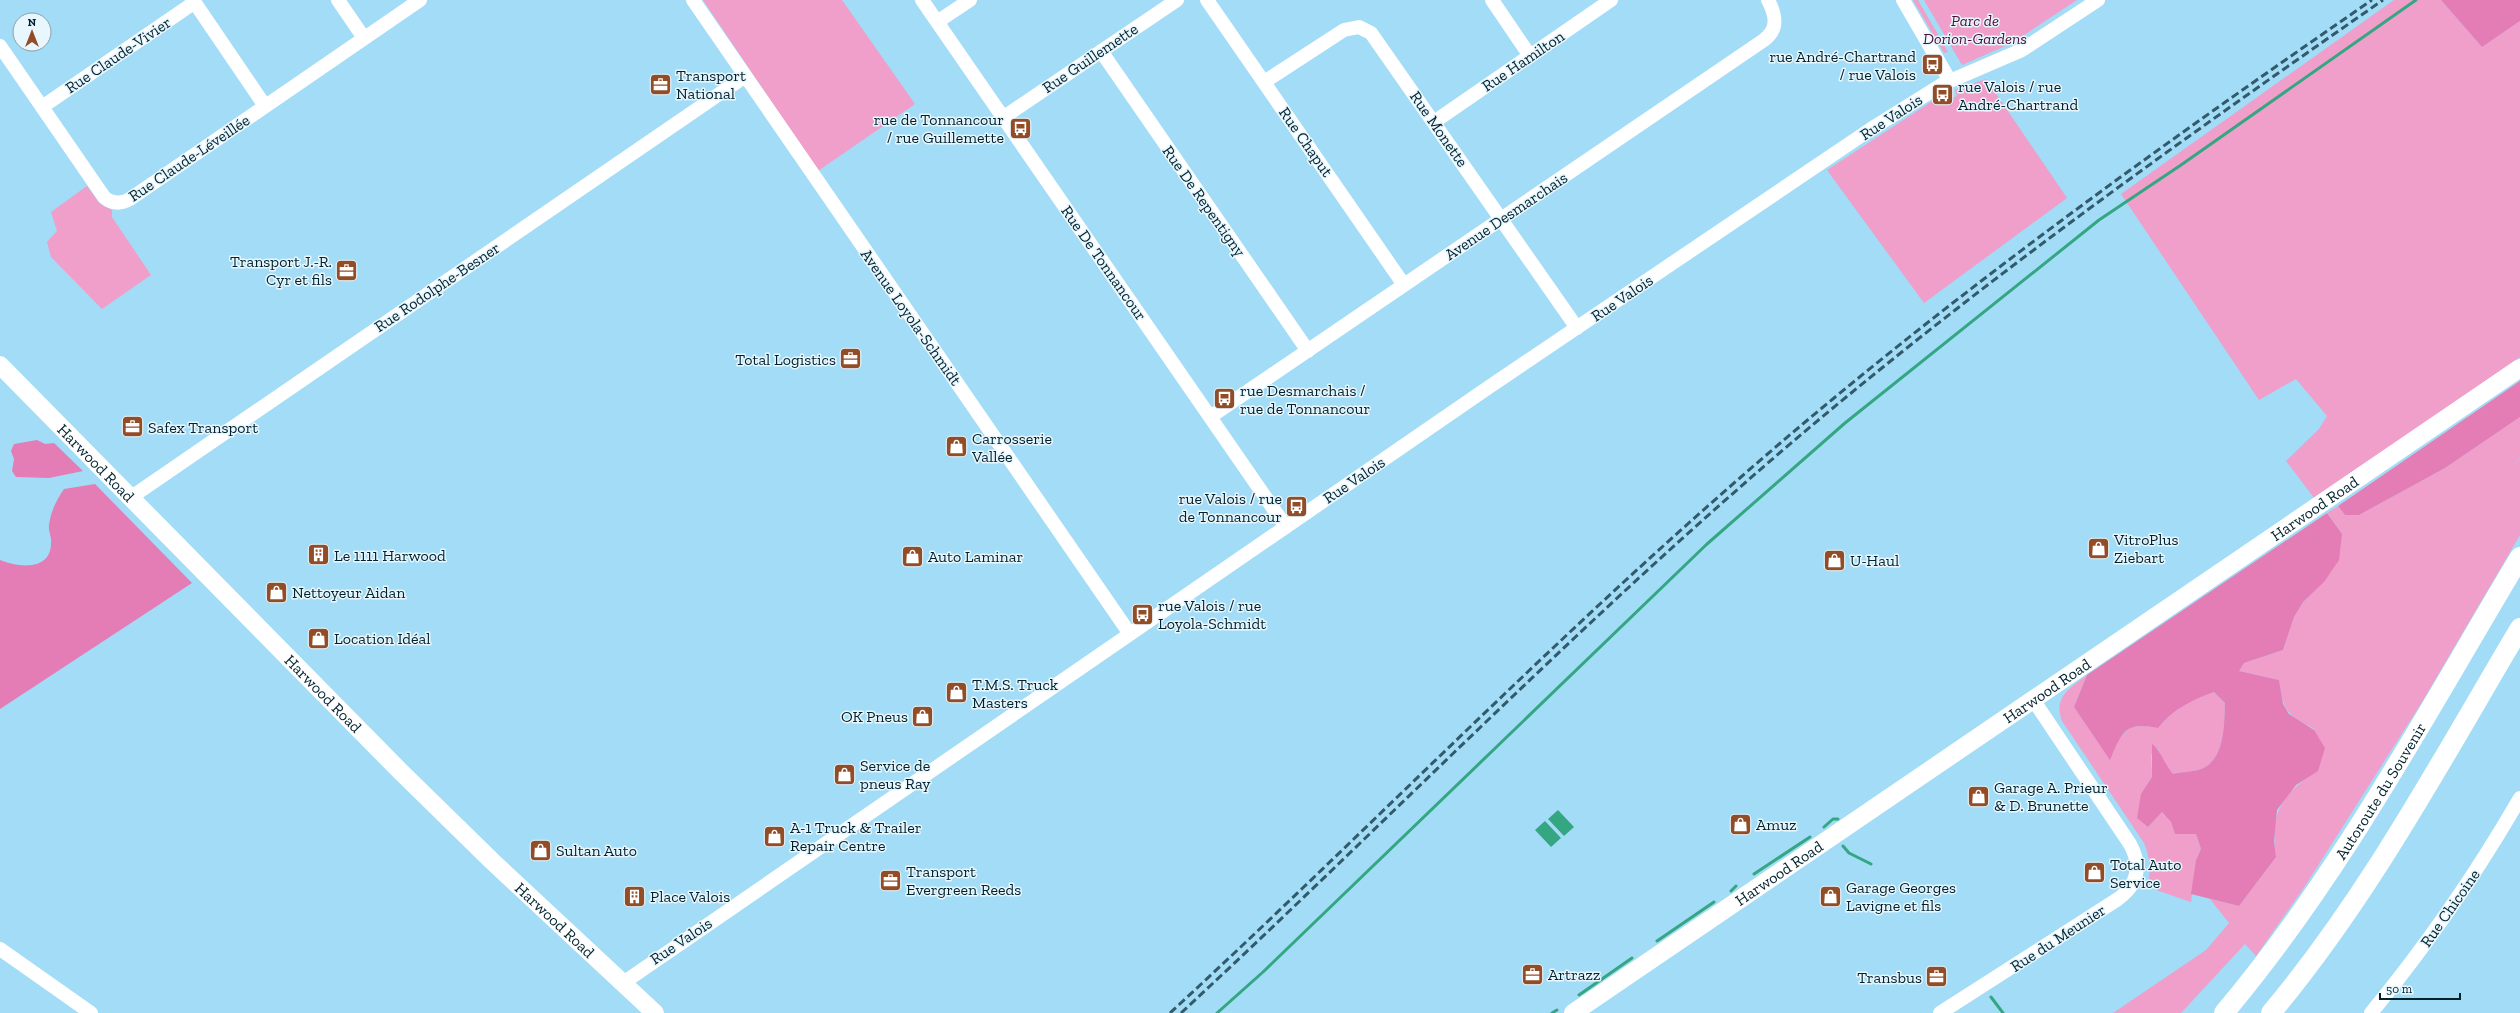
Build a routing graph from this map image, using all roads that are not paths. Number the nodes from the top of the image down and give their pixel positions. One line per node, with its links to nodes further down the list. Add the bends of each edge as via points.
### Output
1 (338, 0): 15 (street)
2 (420, 0): 15 (street, Rue Claude-Léveillée)
3 (693, 0): 19 (street, Avenue Loyola-Schmidt)
4 (922, 0): 14 (street, Rue De Tonnancour)
5 (970, 0): 14 (street)
6 (1177, 0): 17 (street, Rue Guillemette)
7 (1207, 0): 20 (street, Rue Chaput)
8 (1492, 0): 18 (street)
9 (1611, 0): 18 (street, Rue Hamilton)
10 (1768, 0): 26 (street, Avenue Desmarchais, via 1775,22 1769,37)
11 (1903, 0): 21 (street)
12 (2098, 0): 21 (street, Rue Valois, via 2022,50)
13 (194, 1): 22 (street); 23 (street, Rue Claude-Vivier)
14 (937, 22): 24 (street, Rue De Tonnancour)
15 (364, 38): 22 (street, Rue Claude-Léveillée)
16 (0, 46): 23 (street, Rue Claude-Léveillée)
17 (1101, 52): 24 (street, Rue Guillemette); 29 (street, Rue De Repentigny)
18 (1530, 56): 25 (street, Rue Hamilton)
19 (744, 77): 33 (street, Rue Rodolphe-Besner); 37 (street, Avenue Loyola-Schmidt)
20 (1264, 82): 25 (street, Rue Monette, via 1340,32 1359,27 1375,36); 27 (street, Rue Chaput)
21 (1950, 82): 28 (street, Rue Valois, via 1871,129)
22 (265, 106): 23 (street, Rue Claude-Léveillée, via 130,199 117,203 107,200 99,191)
23 (42, 107)
24 (1004, 117): 32 (street, Rue De Tonnancour)
25 (1434, 122): 26 (street, Rue Monette)
26 (1502, 220): 27 (street, Avenue Desmarchais); 28 (street, Rue Monette)
27 (1404, 285): 29 (street, Avenue Desmarchais)
28 (1577, 328): 34 (street, Rue Valois)
29 (1308, 351): 32 (street, Avenue Desmarchais)
30 (0, 364): 33 (main road, Harwood Road)
31 (2520, 368): 38 (main road, Harwood Road)
32 (1210, 417): 34 (street, Rue De Tonnancour)
33 (130, 498): 41 (main road, Harwood Road, via 440,810)
34 (1286, 527): 37 (street, Rue Valois)
35 (2520, 557): 46 (highway, Autoroute du Souvenir, via 2333,866 2276,947)
36 (2520, 628): 47 (highway, via 2370,877 2305,971)
37 (1130, 634): 41 (street, Rue Valois)
38 (2034, 701): 44 (main road, Harwood Road); 45 (street, Rue du Meunier, via 2130,844 2138,862 2135,880 2129,890 2118,899)
39 (2520, 798): 48 (street, Rue Chicoine, via 2443,920)
40 (0, 949): 42 (street)
41 (623, 983): 43 (main road, Harwood Road)
42 (91, 1013)
43 (655, 1013)
44 (1573, 1013)
45 (1940, 1013)
46 (2224, 1013)
47 (2271, 1013)
48 (2371, 1013)

